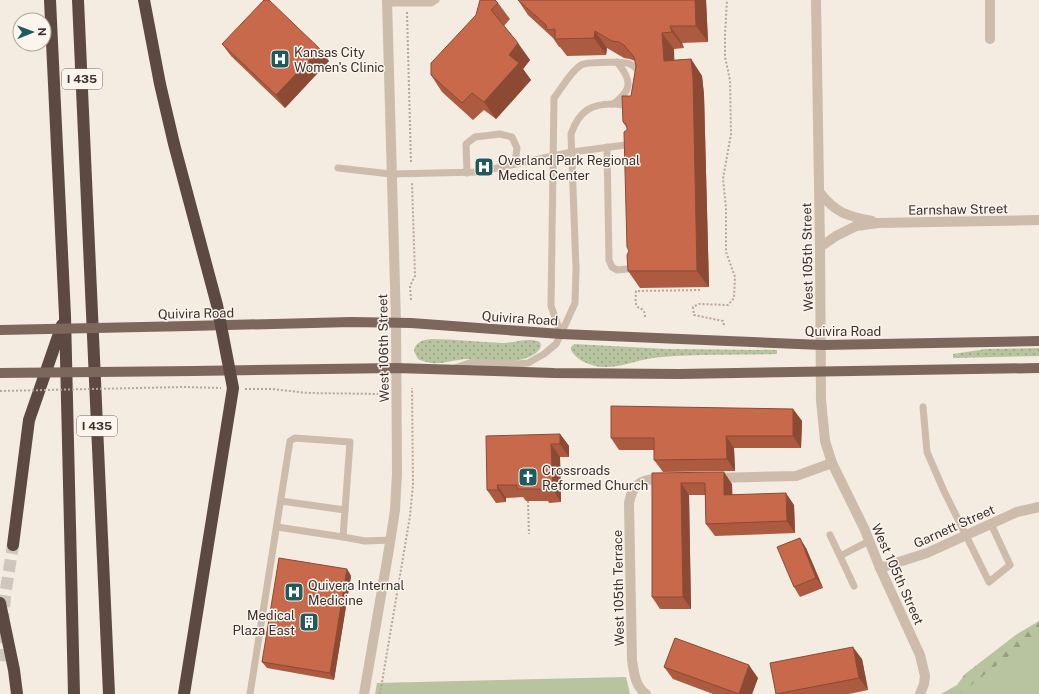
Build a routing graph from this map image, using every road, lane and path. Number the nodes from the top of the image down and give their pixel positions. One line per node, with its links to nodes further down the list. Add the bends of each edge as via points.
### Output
1 (50, 0): 32 (highway, I 435)
2 (78, 0): 75 (highway, I 435)
3 (144, 0): 35 (highway, via 172,137)
4 (436, 0): 8 (lane, via 431,3)
5 (728, 0): 36 (path, via 725,57 730,80 731,134 723,179 726,252 735,277 734,298 728,305 699,304 692,307 694,315 723,321)
6 (816, 0): 25 (street, West 105th Street)
7 (990, 0): 10 (street)
8 (387, 2): 23 (street, West 106th Street)
9 (407, 7): 20 (path)
10 (990, 39)
11 (617, 62): 12 (lane, via 630,63 637,69); 14 (lane, via 629,81 627,92); 18 (lane, via 582,64 554,98)
12 (642, 82)
13 (638, 99): 14 (lane, via 628,106)
14 (613, 104): 17 (lane, via 589,108 580,115 571,134)
15 (634, 144): 16 (lane)
16 (607, 147): 17 (lane); 29 (lane, via 609,260 612,267 617,270)
17 (572, 152): 18 (lane); 38 (lane, via 575,304)
18 (553, 156): 19 (lane); 38 (lane, via 551,306)
19 (514, 164): 22 (lane); 22 (lane, via 517,148 512,137 500,134 474,137 466,144)
20 (412, 165)
21 (338, 168): 23 (lane)
22 (466, 173): 23 (lane)
23 (392, 174): 34 (street, West 106th Street)
24 (412, 179): 31 (path, via 415,276 410,286)
25 (820, 193): 27 (street, Earnshaw Street, via 841,213); 28 (street, West 105th Street)
26 (1039, 220): 27 (street, Earnshaw Street)
27 (878, 223): 28 (street, Earnshaw Street, via 856,226)
28 (820, 247): 40 (street, West 105th Street)
29 (636, 268)
30 (702, 290): 33 (path, via 636,291 636,304 638,308 643,309)
31 (410, 300)
32 (65, 316): 67 (highway, via 29,420); 74 (highway, I 435)
33 (645, 317)
34 (396, 322): 35 (main road, Quivira Road); 38 (main road, Quivira Road); 41 (street, West 106th Street)
35 (221, 325): 37 (main road, Quivira Road, bridge); 43 (highway)
36 (724, 326)
37 (0, 330)
38 (561, 334): 40 (main road, Quivira Road); 44 (lane, via 556,344 528,363 472,362)
39 (1039, 341): 40 (main road, Quivira Road)
40 (822, 345): 45 (street, West 105th Street)
41 (396, 368): 43 (main road); 44 (main road); 65 (street, West 106th Street, via 397,473)
42 (1039, 368): 45 (main road)
43 (230, 370): 46 (main road, bridge); 76 (highway, via 233,388)
44 (451, 370): 45 (main road, via 679,374)
45 (821, 372): 52 (street, West 105th Street, via 825,441)
46 (0, 373)
47 (215, 388): 49 (path, bridge)
48 (256, 389): 50 (path)
49 (0, 391)
50 (378, 394)
51 (923, 408): 63 (lane, via 927,452)
52 (832, 463): 54 (street, via 796,476); 66 (street, West 105th Street)
53 (679, 478): 72 (street, West 105th Terrace, via 655,478 642,482 635,487 631,496 629,513 632,660 635,677)
54 (702, 478)
55 (281, 501): 58 (lane); 58 (lane, via 290,441 295,438 350,442); 60 (lane)
56 (528, 501): 61 (path)
57 (1039, 507): 59 (street, Garnett Street, via 1017,512)
58 (345, 510): 64 (lane)
59 (991, 524): 63 (street, Garnett Street); 63 (lane, via 1010,565 989,582)
60 (277, 527): 64 (lane); 77 (lane)
61 (529, 534)
62 (830, 535): 68 (lane)
63 (967, 535): 69 (street, Garnett Street, via 928,554)
64 (343, 537): 65 (lane, via 365,541)
65 (391, 540): 78 (street, West 106th Street)
66 (869, 541): 68 (lane); 69 (street, West 105th Street)
67 (13, 545)
68 (840, 556): 70 (lane)
69 (880, 568): 79 (street, West 105th Street, via 920,655 924,684)
70 (854, 586)
71 (0, 603): 73 (highway)
72 (643, 691)
73 (17, 694)
74 (74, 694)
75 (108, 694)
76 (184, 694)
77 (250, 694)
78 (364, 694)
79 (920, 694)

